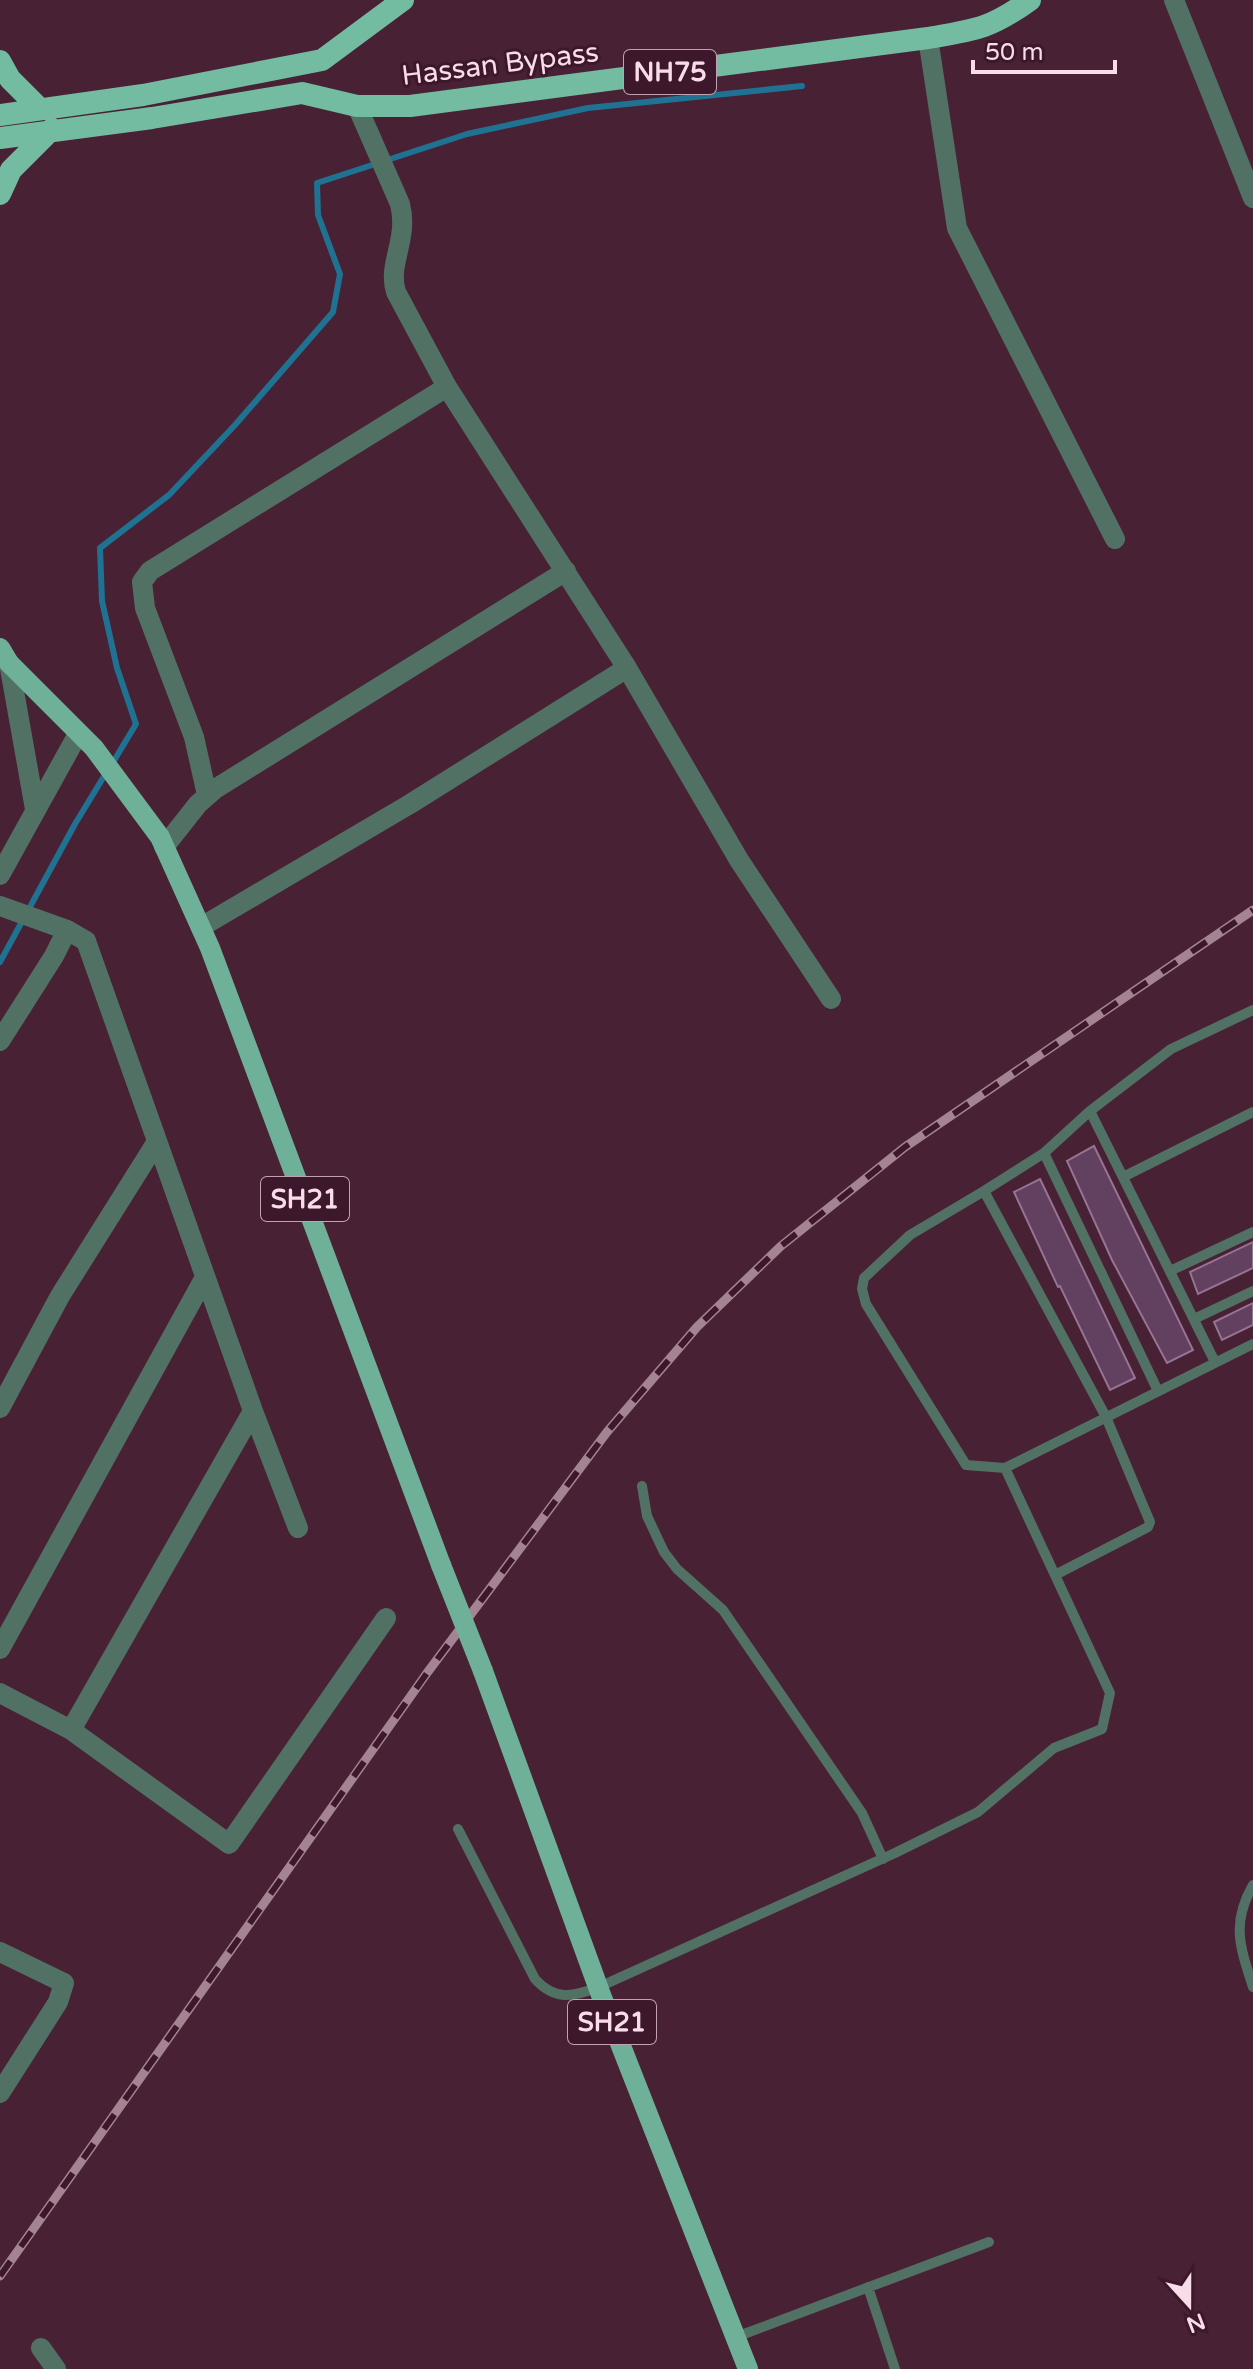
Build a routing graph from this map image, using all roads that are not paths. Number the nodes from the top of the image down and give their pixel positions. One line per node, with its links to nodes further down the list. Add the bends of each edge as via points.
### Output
1 (403, 0): 7 (highway, via 322,60)
2 (1030, 0): 4 (highway, Hassan Bypass / NH75, via 982,29)
3 (1174, 0): 12 (street)
4 (928, 38): 6 (highway, Hassan Bypass / NH75, via 410,106); 14 (street, via 957,228)
5 (0, 61): 7 (highway)
6 (357, 106): 9 (highway, Hassan Bypass / NH75, via 302,93); 13 (street, via 404,220 393,284)
7 (40, 109): 8 (highway)
8 (0, 115)
9 (52, 129): 10 (highway, NH75); 11 (highway, via 11,170)
10 (0, 138)
11 (0, 194)
12 (1253, 198)
13 (447, 387): 15 (street); 19 (street, via 150,571 142,582 145,608 194,737)
14 (1115, 539)
15 (566, 571): 17 (street); 19 (street)
16 (4, 655): 18 (main road, SH21); 20 (street)
17 (627, 668): 24 (street); 26 (street, via 739,860)
18 (78, 734): 20 (street); 21 (main road, SH21, via 94,748)
19 (207, 795): 21 (street)
20 (35, 809): 22 (street)
21 (162, 842): 24 (main road, SH21)
22 (0, 875)
23 (0, 906): 25 (street)
24 (201, 927): 58 (main road, SH21, bridge)
25 (67, 930): 28 (street); 31 (street, via 86,941)
26 (831, 999)
27 (1253, 1010): 29 (lane, via 1171,1049)
28 (0, 1041)
29 (1090, 1111): 32 (lane); 33 (lane)
30 (1253, 1112): 33 (lane)
31 (156, 1143): 37 (street); 43 (street, via 60,1296)
32 (1044, 1153): 34 (lane); 42 (lane)
33 (1123, 1177): 36 (lane)
34 (984, 1191): 45 (lane); 46 (lane, via 910,1235 864,1278 862,1289 866,1304 966,1465)
35 (1253, 1232): 36 (lane)
36 (1170, 1271): 39 (lane)
37 (205, 1277): 44 (street); 51 (street)
38 (1253, 1291): 39 (lane)
39 (1194, 1319): 41 (lane)
40 (1253, 1344): 41 (lane)
41 (1215, 1362): 42 (lane)
42 (1158, 1391): 45 (lane)
43 (0, 1408)
44 (253, 1411): 48 (street); 53 (street)
45 (1106, 1417): 46 (lane); 49 (lane, via 1150,1524)
46 (1005, 1468): 49 (lane)
47 (642, 1486): 55 (lane, via 647,1516 664,1552 723,1610 862,1813)
48 (298, 1528)
49 (1055, 1575): 55 (lane, via 1110,1693 1102,1729 1054,1748 978,1812)
50 (386, 1618): 53 (street, via 229,1844)
51 (0, 1649)
52 (0, 1693): 53 (street)
53 (71, 1730)
54 (458, 1829): 58 (lane, via 543,1988 559,1996)
55 (883, 1859): 58 (lane)
56 (1253, 1887): 59 (lane, via 1238,1932)
57 (0, 1952): 60 (street, via 64,1983 58,2002)
58 (599, 1987): 63 (main road, SH21)
59 (1253, 1987)
60 (0, 2093)
61 (989, 2242): 62 (lane)
62 (868, 2287): 63 (lane); 67 (lane)
63 (736, 2337): 66 (main road, SH21)
64 (41, 2348): 65 (street)
65 (56, 2369)
66 (748, 2369)
67 (895, 2369)

